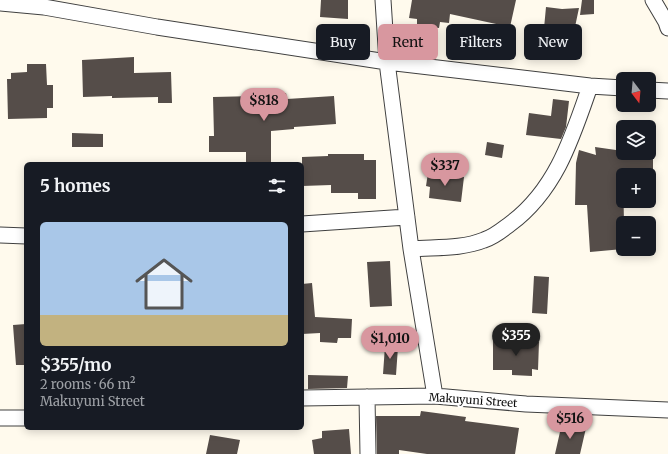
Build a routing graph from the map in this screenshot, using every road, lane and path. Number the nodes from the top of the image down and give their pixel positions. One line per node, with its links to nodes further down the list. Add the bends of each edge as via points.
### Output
1 (383, 0): 5 (street)
2 (653, 0): 4 (street)
3 (0, 2): 5 (street)
4 (668, 28)
5 (387, 62): 6 (street); 10 (street)
6 (590, 86): 7 (street); 14 (street, via 572,138 556,170 527,211 485,240 468,245)
7 (616, 88)
8 (656, 90): 9 (street)
9 (668, 91)
10 (407, 217): 11 (street); 14 (street)
11 (304, 224)
12 (0, 235): 13 (street)
13 (24, 236)
14 (411, 249): 15 (street)
15 (435, 396): 16 (street, Makuyuni Street); 18 (street, Makuyuni Street, via 526,404)
16 (366, 397): 17 (street, Makuyuni Street); 21 (street)
17 (304, 398)
18 (668, 410)
19 (0, 418): 20 (street)
20 (24, 418)
21 (368, 454)

